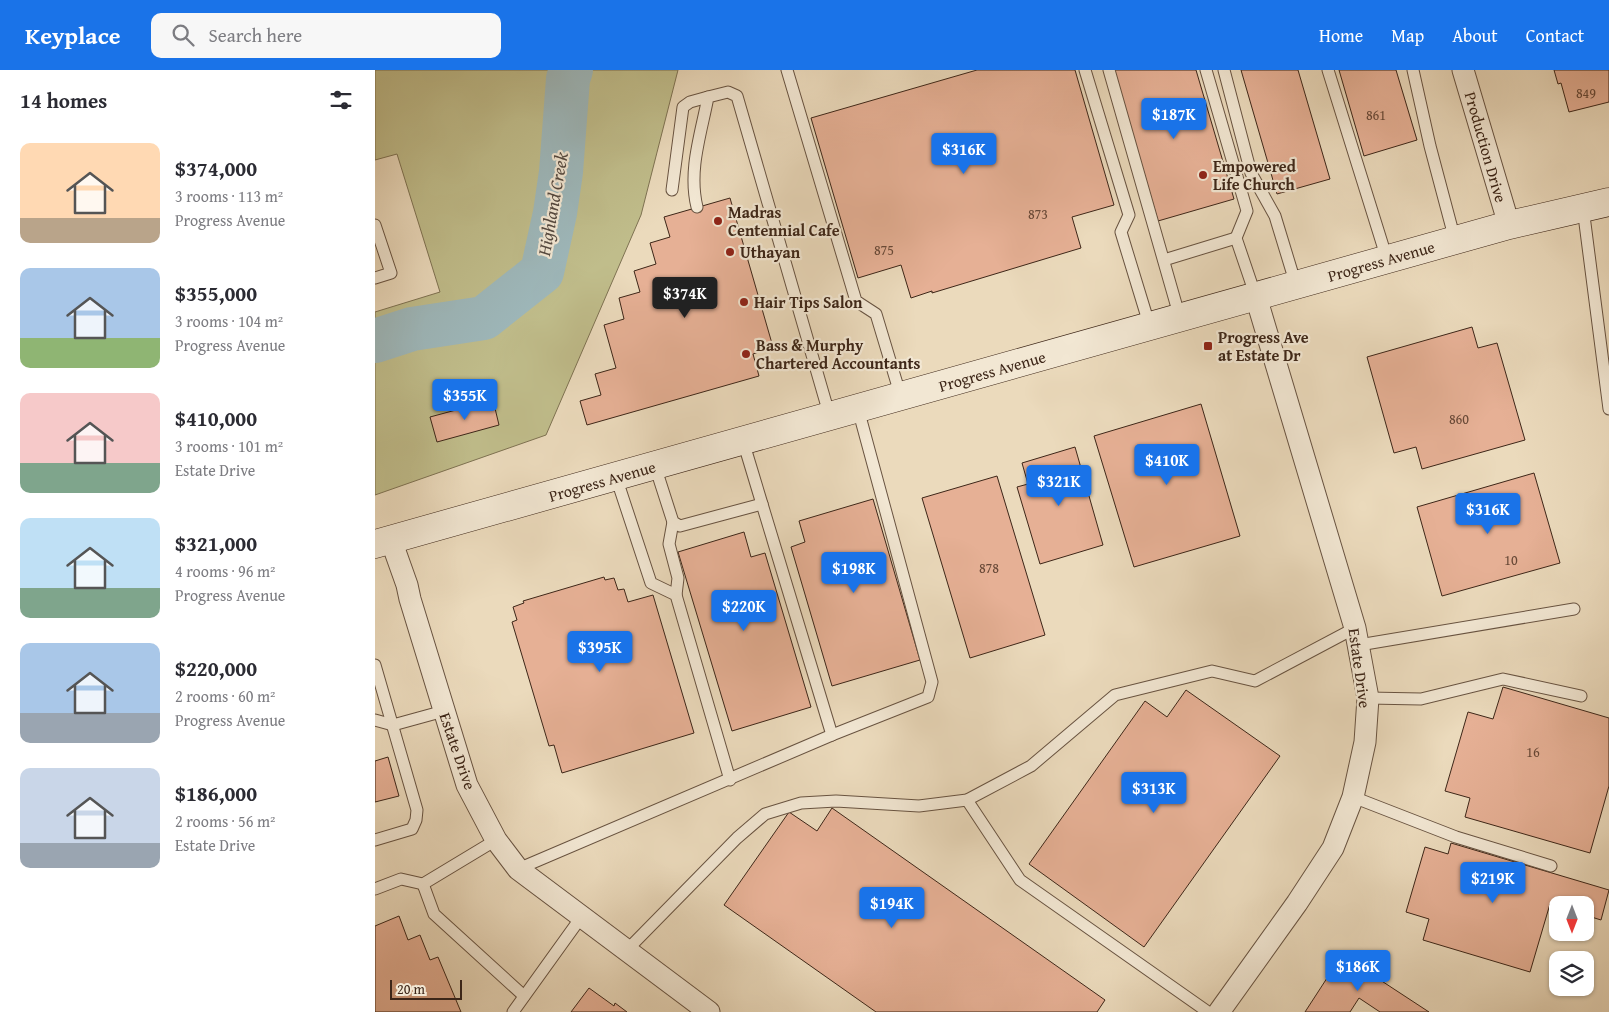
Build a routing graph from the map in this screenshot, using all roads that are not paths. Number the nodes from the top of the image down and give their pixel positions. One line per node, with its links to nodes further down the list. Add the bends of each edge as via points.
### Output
1 (787, 70): 25 (lane, via 856,301 875,314)
2 (1085, 70): 24 (lane, via 1129,215 1121,232)
3 (1109, 70): 18 (lane)
4 (1206, 70): 16 (lane, via 1247,211)
5 (1224, 70): 21 (lane, via 1251,173 1275,216)
6 (1327, 70): 19 (lane)
7 (1413, 70): 17 (lane)
8 (1463, 70): 14 (street, Production Drive)
9 (708, 97): 10 (lane, via 683,107); 12 (lane, via 694,164 693,192); 28 (lane, via 728,92 737,96)
10 (672, 190)
11 (1609, 202): 13 (main road, Progress Avenue)
12 (697, 207)
13 (1583, 208): 14 (main road, Progress Avenue); 27 (lane)
14 (1509, 225): 17 (main road, Progress Avenue)
15 (375, 226): 20 (lane, via 391,273)
16 (1236, 238): 18 (lane); 22 (lane)
17 (1455, 240): 19 (main road, Progress Avenue)
18 (1164, 260): 23 (lane)
19 (1387, 260): 21 (main road, Progress Avenue)
20 (375, 278)
21 (1296, 285): 22 (main road, Progress Avenue)
22 (1256, 297): 23 (main road, Progress Avenue); 37 (street, Estate Drive)
23 (1180, 318): 24 (main road, Progress Avenue)
24 (1150, 327): 25 (main road, Progress Avenue)
25 (901, 397): 26 (main road, Progress Avenue)
26 (858, 409): 28 (main road, Progress Avenue); 44 (lane, via 932,682 928,697)
27 (1609, 409)
28 (830, 417): 29 (main road, Progress Avenue)
29 (743, 441): 30 (main road, Progress Avenue); 32 (lane)
30 (655, 466): 31 (main road, Progress Avenue); 33 (lane)
31 (616, 477): 34 (main road, Progress Avenue); 35 (lane, via 651,583)
32 (762, 504): 33 (lane, via 680,526); 44 (lane)
33 (673, 522): 35 (lane, via 669,544 678,578)
34 (383, 542): 41 (street, Estate Drive, via 407,585)
35 (676, 595): 45 (lane)
36 (1574, 609): 37 (lane)
37 (1357, 637): 40 (street, Estate Drive); 47 (lane, via 1255,681 1212,671 1115,695 1031,766)
38 (375, 666): 43 (lane)
39 (1581, 696): 40 (lane, via 1503,679 1421,699)
40 (1368, 698): 46 (street, Estate Drive, via 1365,742)
41 (444, 711): 43 (lane); 49 (street, Estate Drive, via 467,785)
42 (375, 720): 43 (lane)
43 (393, 725): 48 (lane, via 417,810 416,820 412,829)
44 (832, 736): 45 (lane)
45 (730, 780): 51 (lane)
46 (1353, 797): 50 (lane, via 1456,837); 60 (street, Estate Drive, via 1333,848)
47 (967, 800): 55 (lane, via 919,806 836,801 801,803 765,814 737,838); 59 (lane, via 1020,880)
48 (375, 840)
49 (496, 840): 51 (street, Estate Drive); 52 (lane)
50 (1551, 866)
51 (518, 869): 54 (street, Estate Drive)
52 (423, 884): 53 (lane, via 401,879); 56 (lane, via 434,914)
53 (375, 889)
54 (582, 916): 55 (street, Estate Drive); 56 (lane)
55 (627, 950): 58 (street, Estate Drive)
56 (524, 996): 57 (lane)
57 (513, 1012)
58 (709, 1012)
59 (1208, 1012)
60 (1219, 1012)

